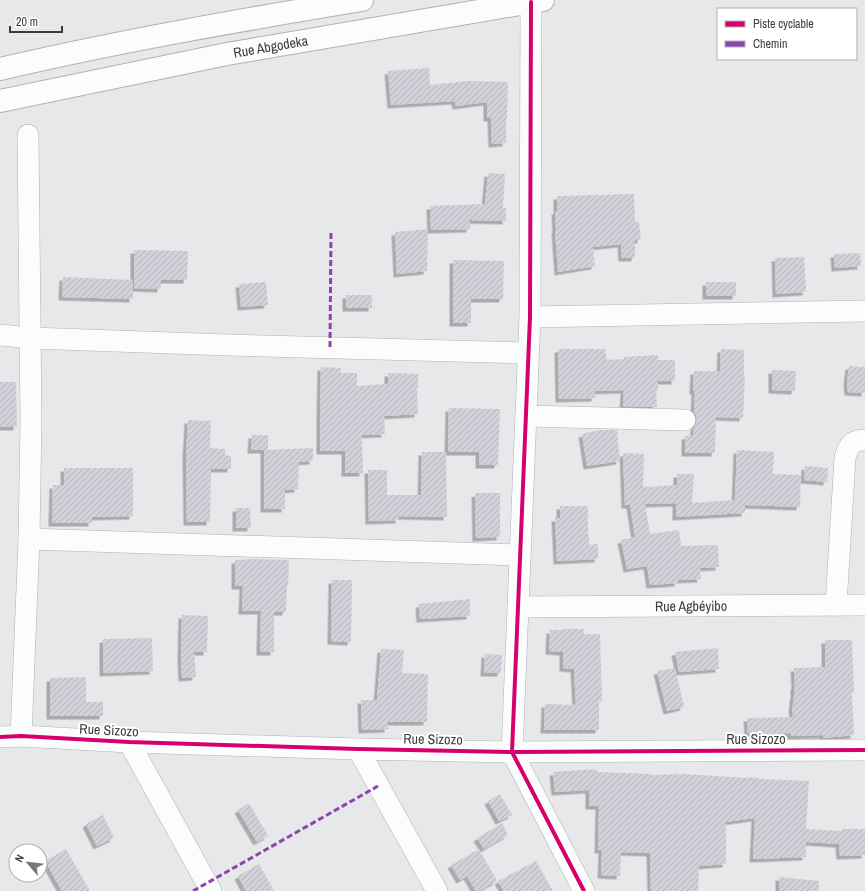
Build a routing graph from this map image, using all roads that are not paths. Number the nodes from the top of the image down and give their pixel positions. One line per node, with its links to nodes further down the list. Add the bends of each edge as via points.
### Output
1 (362, 0): 3 (main road, via 218,24)
2 (537, 1): 4 (main road, Rue Abgodeka, via 227,54); 7 (street)
3 (0, 69)
4 (0, 101)
5 (28, 135): 9 (street)
6 (865, 311): 7 (street)
7 (530, 317): 10 (street)
8 (0, 336): 9 (street)
9 (31, 338): 10 (street); 14 (street)
10 (528, 353): 11 (street)
11 (526, 416): 12 (street); 15 (street)
12 (685, 420)
13 (865, 440): 16 (street, via 858,440 852,444 845,458)
14 (29, 539): 15 (street); 19 (street)
15 (520, 555): 18 (street)
16 (836, 605): 17 (street, Rue Agbéyibo); 18 (street, Rue Agbéyibo)
17 (865, 605)
18 (518, 607): 24 (street)
19 (21, 736): 20 (street, Rue Sizozo); 21 (street, Rue Sizozo)
20 (0, 737)
21 (129, 742): 22 (street, Rue Sizozo); 25 (street)
22 (358, 749): 24 (street, Rue Sizozo); 26 (street)
23 (865, 750): 24 (street, Rue Sizozo)
24 (512, 752): 27 (street)
25 (211, 891)
26 (437, 891)
27 (584, 891)

